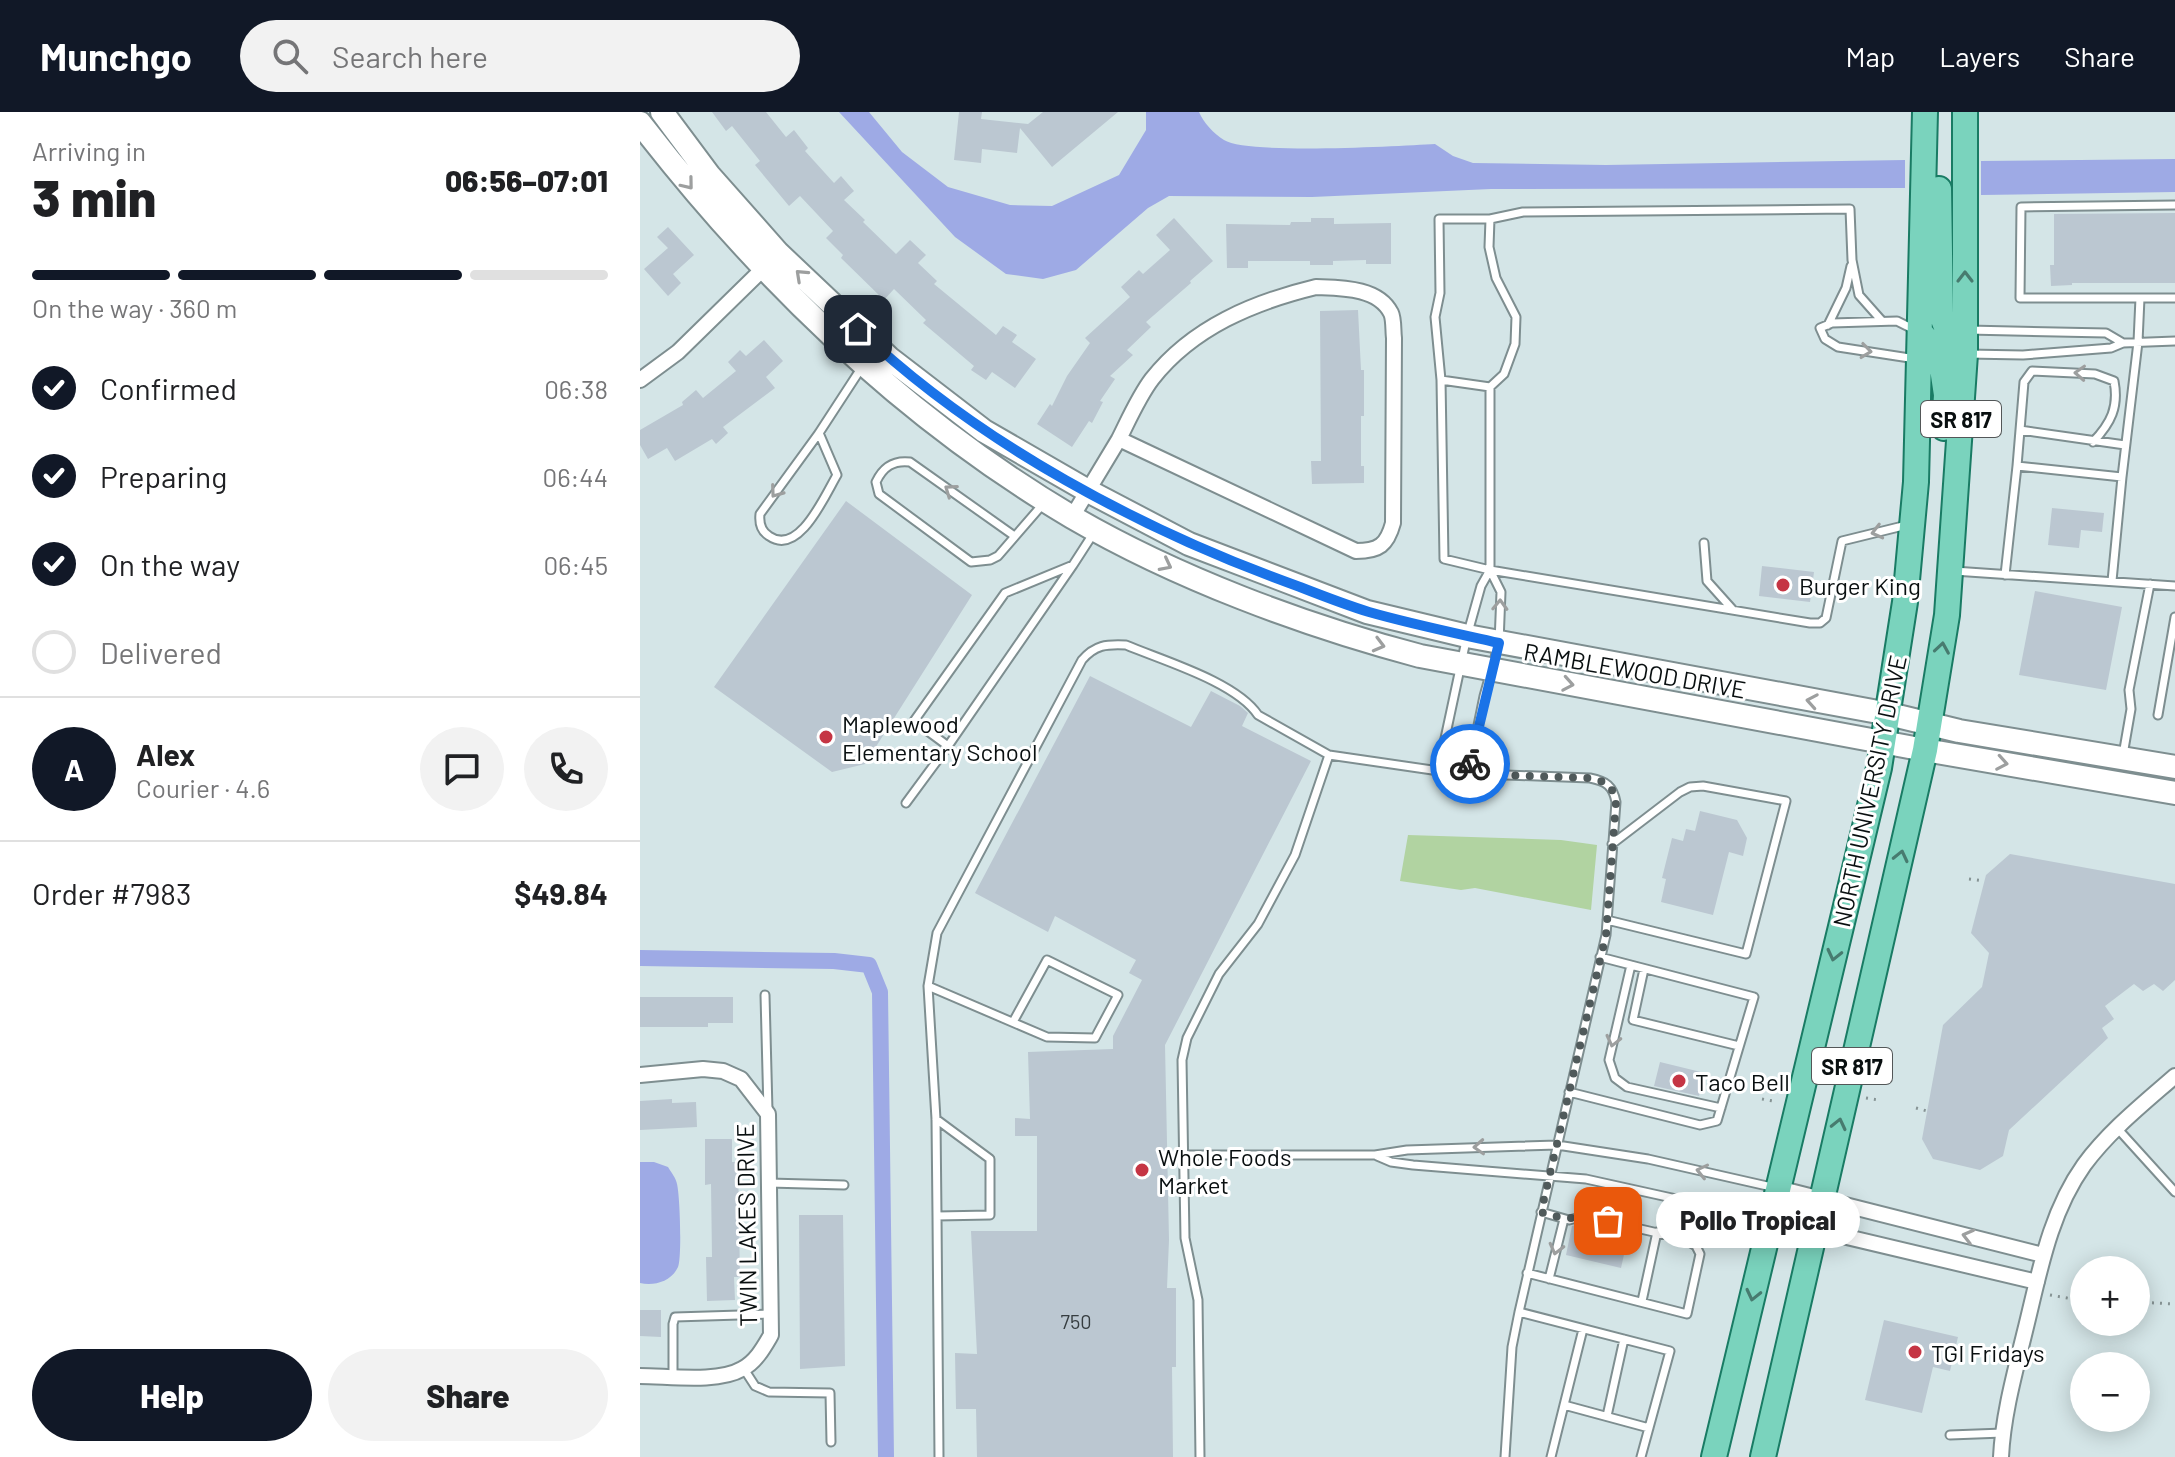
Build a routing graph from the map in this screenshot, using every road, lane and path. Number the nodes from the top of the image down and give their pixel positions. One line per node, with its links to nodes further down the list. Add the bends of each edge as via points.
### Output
1 (662, 112): 8 (street, RAMBLEWOOD DRIVE)
2 (1965, 112): 15 (main road, NORTH UNIVERSITY DRIVE / SR 817, one-way to 2)
3 (640, 123): 8 (street, RAMBLEWOOD DRIVE, one-way to 8, via 690,188)
4 (1925, 123): 13 (main road, NORTH UNIVERSITY DRIVE / SR 817); 15 (main road, via 1939,157 1941,314 1954,348)
5 (2175, 205): 9 (lane, via 2021,207 2020,298)
6 (1490, 219): 7 (lane, via 1523,212 1850,209); 21 (lane, via 1439,219 1440,293 1435,317); 22 (lane, via 1496,278 1516,317 1515,344 1504,374)
7 (1852, 260): 11 (lane, via 1859,295); 12 (lane, via 1846,288)
8 (771, 261): 18 (street, RAMBLEWOOD DRIVE); 20 (street, via 678,352)
9 (2140, 298): 10 (lane); 16 (lane)
10 (2175, 298)
11 (1882, 321): 12 (lane); 13 (lane, via 1897,321)
12 (1827, 325): 19 (lane, one-way to 19, via 1820,328 1825,339 1838,347)
13 (1921, 333): 19 (main road, NORTH UNIVERSITY DRIVE / SR 817); 30 (main road, via 1940,355 1946,395 1943,437)
14 (2175, 341): 16 (lane)
15 (1965, 342): 17 (lane, via 2038,354); 17 (lane, via 2106,333); 30 (main road, NORTH UNIVERSITY DRIVE / SR 817)
16 (2138, 342): 17 (lane); 27 (lane)
17 (2123, 343)
18 (871, 357): 24 (lane); 31 (street, RAMBLEWOOD DRIVE); 32 (street, RAMBLEWOOD DRIVE, via 971,450)
19 (1921, 360): 34 (main road, NORTH UNIVERSITY DRIVE / SR 817)
20 (640, 380)
21 (1441, 380): 22 (lane); 39 (lane, via 1444,559)
22 (1490, 387): 39 (lane)
23 (2020, 430): 26 (lane); 26 (lane, one-way to 23, via 2113,419 2116,394 2114,381 2095,374 2032,371 2024,382); 28 (lane)
24 (819, 433): 24 (lane, one-way to 24, via 760,514 765,534 774,539 802,533 837,475)
25 (1119, 439): 25 (street, via 1356,551 1375,551 1388,542 1393,523 1391,313 1377,299 1353,288 1316,287 1241,311 1175,353 1150,381); 31 (street)
26 (2093, 442): 27 (lane)
27 (2125, 445): 29 (lane)
28 (2017, 466): 29 (lane); 41 (lane)
29 (2122, 477): 42 (lane)
30 (1957, 480): 40 (main road, NORTH UNIVERSITY DRIVE / SR 817)
31 (1088, 491): 33 (street); 47 (street, RAMBLEWOOD DRIVE, via 1249,569 1367,612)
32 (1047, 500): 33 (street, RAMBLEWOOD DRIVE); 36 (lane)
33 (1072, 517): 35 (street, RAMBLEWOOD DRIVE)
34 (1912, 523): 45 (lane, one-way to 45, via 1842,541 1826,618 1820,623); 51 (main road, NORTH UNIVERSITY DRIVE / SR 817)
35 (1096, 529): 38 (lane); 49 (street, RAMBLEWOOD DRIVE, one-way to 49, via 1176,570 1305,621)
36 (1013, 535): 36 (lane, one-way to 36, via 910,462 889,465 876,482 879,494 971,562 998,556)
37 (1704, 543): 45 (lane, via 1707,581)
38 (1073, 565): 55 (lane); 55 (lane, via 1005,593 914,721)
39 (1490, 570): 45 (lane); 47 (lane); 48 (lane, one-way to 39, via 1501,592)
40 (1951, 571): 41 (lane); 53 (main road, NORTH UNIVERSITY DRIVE / SR 817, one-way to 40)
41 (2005, 575): 42 (lane)
42 (2112, 581): 43 (lane)
43 (2150, 584): 44 (lane); 58 (lane, via 2129,690)
44 (2175, 586)
45 (1733, 610)
46 (2175, 617): 52 (lane)
47 (1467, 636): 48 (street, RAMBLEWOOD DRIVE); 49 (lane)
48 (1499, 643): 50 (lane); 51 (street, RAMBLEWOOD DRIVE, one-way to 48)
49 (1461, 665): 50 (street, RAMBLEWOOD DRIVE); 60 (lane)
50 (1492, 670): 54 (street, RAMBLEWOOD DRIVE, one-way to 54); 61 (lane)
51 (1889, 714): 53 (street, RAMBLEWOOD DRIVE); 54 (main road, NORTH UNIVERSITY DRIVE / SR 817)
52 (2158, 715)
53 (1930, 725): 56 (main road, NORTH UNIVERSITY DRIVE / SR 817); 58 (street, RAMBLEWOOD DRIVE)
54 (1884, 742): 56 (street, RAMBLEWOOD DRIVE); 94 (main road, NORTH UNIVERSITY DRIVE / SR 817, one-way to 94)
55 (948, 746): 63 (lane)
56 (1925, 750): 62 (street, RAMBLEWOOD DRIVE, one-way to 62); 96 (main road, NORTH UNIVERSITY DRIVE / SR 817, one-way to 56)
57 (1329, 755): 60 (lane); 71 (lane, via 1258,715 1230,689 1126,645 1092,649 937,933); 89 (lane, via 1295,855 1258,924 1219,974 1187,1038 1182,1060)
58 (2123, 758): 59 (street, RAMBLEWOOD DRIVE)
59 (2175, 767)
60 (1438, 771): 61 (lane)
61 (1468, 774): 64 (lane, via 1603,780 1614,790 1616,802)
62 (2175, 793)
63 (906, 803)
64 (1612, 844): 67 (lane); 67 (lane, via 1690,787 1786,801 1746,954)
65 (1969, 879): 66 (path)
66 (1984, 881)
67 (1607, 920): 68 (lane)
68 (1600, 957): 69 (lane); 77 (lane)
69 (1631, 965): 70 (lane); 82 (lane, one-way to 82, via 1609,1060 1615,1078 1627,1087)
70 (1644, 969): 74 (lane, via 1633,1020); 74 (lane, via 1754,997)
71 (928, 986): 73 (lane); 86 (lane)
72 (765, 995): 85 (lane)
73 (1013, 1022): 73 (lane, via 1047,1037 1095,1038 1118,995 1047,960)
74 (1739, 1046): 82 (lane)
75 (640, 1075): 85 (street, TWIN LAKES DRIVE, via 723,1071 741,1079)
76 (2175, 1076): 87 (street)
77 (1569, 1092): 82 (lane, via 1700,1125 1717,1121); 88 (lane)
78 (1859, 1096): 80 (path)
79 (1762, 1099): 81 (path)
80 (1878, 1100)
81 (1773, 1101)
82 (1721, 1108)
83 (1916, 1108): 84 (path)
84 (1927, 1111)
85 (768, 1114): 92 (street, TWIN LAKES DRIVE)
86 (936, 1119): 98 (lane); 98 (lane, via 990,1159 990,1215)
87 (2117, 1128): 95 (lane); 103 (street, via 2083,1166)
88 (1557, 1145): 90 (lane, one-way to 90); 91 (lane); 94 (lane, one-way to 88)
89 (1183, 1155): 90 (lane); 125 (lane, via 1185,1238 1198,1300)
90 (1375, 1155): 91 (lane, via 1413,1165)
91 (1549, 1175): 97 (lane); 100 (lane)
92 (769, 1183): 93 (lane); 112 (street, TWIN LAKES DRIVE)
93 (844, 1185)
94 (1778, 1188): 96 (street); 100 (main road, NORTH UNIVERSITY DRIVE / SR 817)
95 (2175, 1192)
96 (1821, 1200): 101 (main road, NORTH UNIVERSITY DRIVE / SR 817); 103 (street, one-way to 96)
97 (1541, 1212): 99 (lane); 104 (lane)
98 (937, 1216): 124 (lane)
99 (1564, 1219): 102 (lane, via 1584,1216); 105 (lane, one-way to 105)
100 (1771, 1219): 101 (street); 129 (main road, NORTH UNIVERSITY DRIVE / SR 817, one-way to 129)
101 (1814, 1230): 106 (street); 130 (main road, NORTH UNIVERSITY DRIVE / SR 817)
102 (1657, 1232): 108 (lane); 108 (lane, via 1684,1239 1700,1254 1687,1314)
103 (2043, 1255): 106 (street)
104 (1527, 1273): 105 (lane); 111 (lane)
105 (1549, 1279): 108 (lane)
106 (2035, 1288): 107 (path); 121 (street)
107 (2070, 1299)
108 (1642, 1301)
109 (2150, 1303): 110 (path)
110 (2175, 1304)
111 (1519, 1312): 113 (lane); 126 (lane)
112 (771, 1314): 115 (street, TWIN LAKES DRIVE, via 771,1335); 117 (lane, via 675,1317)
113 (1583, 1329): 114 (lane); 118 (lane)
114 (1624, 1339): 119 (lane); 120 (lane, via 1670,1351)
115 (744, 1369): 117 (street, via 724,1376); 123 (lane, via 755,1386 769,1392 830,1393)
116 (640, 1376): 117 (street)
117 (673, 1376)
118 (1564, 1405): 119 (lane); 127 (lane)
119 (1607, 1416): 120 (lane)
120 (1649, 1428): 128 (lane)
121 (2003, 1433): 122 (lane); 131 (street)
122 (1950, 1435)
123 (831, 1442)
124 (939, 1457)
125 (1200, 1457)
126 (1505, 1457)
127 (1551, 1457)
128 (1641, 1457)
129 (1714, 1457)
130 (1763, 1457)
131 (2001, 1457)

